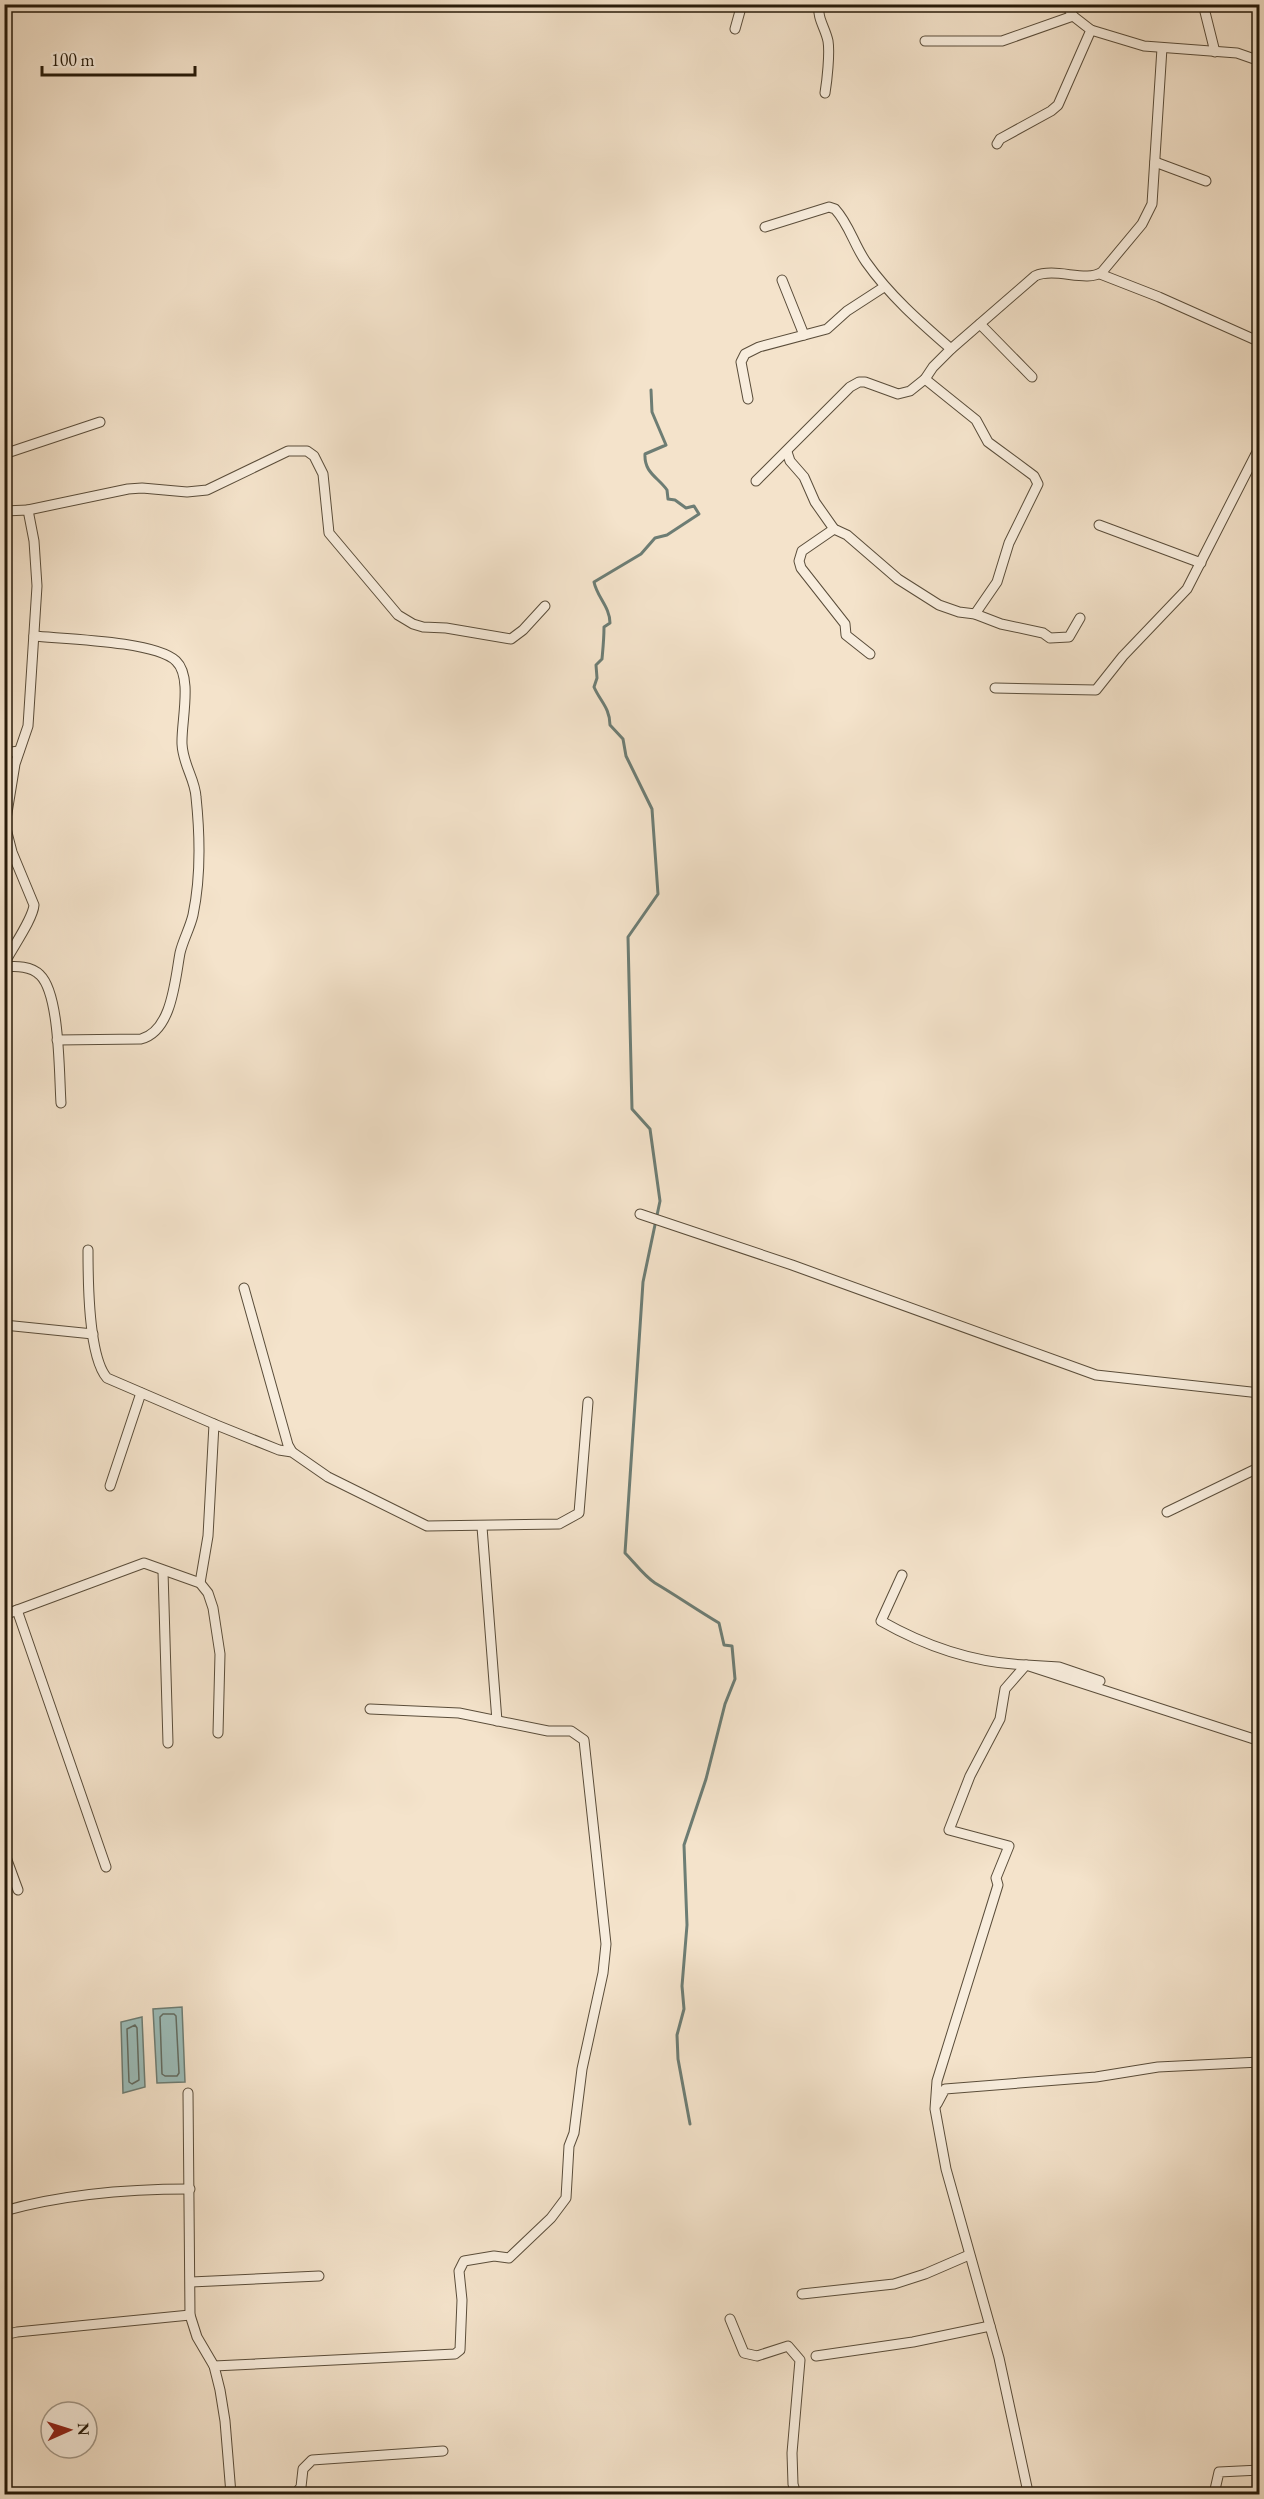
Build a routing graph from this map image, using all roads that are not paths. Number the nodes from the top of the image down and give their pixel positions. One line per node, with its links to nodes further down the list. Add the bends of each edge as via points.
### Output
1 (742, 4): 6 (street)
2 (819, 4): 12 (street, via 819,22 829,48)
3 (1066, 4): 5 (street)
4 (1203, 4): 10 (street)
5 (1073, 16): 7 (street); 8 (street, via 1002,41)
6 (735, 29)
7 (1091, 30): 9 (street, via 1129,43); 13 (street, via 1058,105 1000,139)
8 (925, 41)
9 (1161, 48): 10 (street); 14 (street)
10 (1215, 52): 11 (street, via 1237,53)
11 (1260, 61)
12 (825, 93)
13 (998, 144)
14 (1155, 162): 15 (street); 17 (street, via 1150,211)
15 (1206, 181)
16 (765, 227): 19 (street, via 832,207)
17 (1100, 274): 20 (street, via 1042,273); 22 (street)
18 (782, 280): 21 (street)
19 (884, 287): 21 (street, via 827,329); 23 (street)
20 (980, 324): 23 (street); 24 (street)
21 (804, 335): 26 (street, via 759,347 742,357)
22 (1260, 342)
23 (951, 349): 25 (street)
24 (1032, 377)
25 (925, 379): 29 (street, via 906,394 865,382 854,384); 38 (street, via 976,420 988,442 1034,476 1038,484 1009,543 997,582)
26 (748, 399)
27 (100, 422): 30 (street)
28 (1260, 446): 36 (street)
29 (787, 452): 31 (street); 35 (street)
30 (4, 454)
31 (756, 481)
32 (28, 510): 33 (street); 37 (street, via 128,489 207,490 288,451 306,451 314,456 324,474 329,533 405,620 423,627 511,639); 40 (street, via 36,570)
33 (4, 511)
34 (1099, 525): 36 (street)
35 (834, 529): 38 (street, via 939,605); 41 (street, via 802,551 801,568 845,624 846,635)
36 (1201, 563): 42 (street, via 1187,589 1095,691)
37 (545, 606)
38 (975, 614): 39 (street, via 1054,639 1069,637)
39 (1080, 618)
40 (34, 636): 43 (street, via 28,726); 46 (street, via 134,646 177,662 185,683 183,755 196,797 196,903 181,950 173,995 160,1027 153,1035 141,1039)
41 (870, 654)
42 (995, 688)
43 (19, 752): 44 (street); 45 (street, via 5,818 6,837 34,905)
44 (4, 753)
45 (4, 966): 46 (street, via 30,969 46,983)
46 (57, 1040): 47 (street)
47 (61, 1103)
48 (640, 1214): 54 (street, via 1096,1376)
49 (88, 1250): 52 (street)
50 (244, 1288): 57 (street)
51 (4, 1325): 52 (street)
52 (93, 1334): 53 (street, via 102,1372)
53 (141, 1393): 56 (street); 59 (street)
54 (1260, 1393)
55 (588, 1402): 61 (street, via 579,1513 559,1524)
56 (214, 1424): 57 (street); 64 (street, via 208,1536)
57 (292, 1452): 61 (street, via 328,1477 426,1526)
58 (1260, 1467): 60 (street)
59 (110, 1486)
60 (1167, 1512)
61 (482, 1527): 70 (street)
62 (163, 1570): 64 (street); 65 (street, via 144,1563); 73 (street)
63 (902, 1575): 67 (street, via 881,1621 961,1654 1000,1664)
64 (200, 1583): 71 (street, via 211,1600 220,1654)
65 (17, 1610): 66 (street); 75 (street)
66 (4, 1615)
67 (1026, 1665): 68 (street, via 1059,1667); 72 (street); 78 (street, via 1005,1689 1000,1719 970,1776 949,1830 1009,1846 996,1878 998,1885)
68 (1100, 1681)
69 (370, 1709): 70 (street, via 459,1713)
70 (497, 1721): 93 (street, via 548,1731 572,1731 584,1740 606,1944 569,2146 566,2198 509,2258 464,2261 459,2271 462,2300 458,2353)
71 (218, 1733)
72 (1260, 1741)
73 (168, 1743)
74 (4, 1852): 76 (street)
75 (106, 1867)
76 (18, 1890)
77 (1260, 2062): 79 (street, via 1158,2067 1096,2077)
78 (937, 2081): 79 (street); 81 (street)
79 (945, 2090): 81 (street)
80 (188, 2092): 82 (street)
81 (935, 2109): 84 (street)
82 (189, 2189): 83 (street, via 141,2189 34,2203); 86 (street)
83 (4, 2211)
84 (969, 2255): 87 (street, via 894,2284); 90 (street)
85 (319, 2276): 86 (street)
86 (190, 2282): 88 (street)
87 (802, 2294)
88 (190, 2315): 91 (street); 93 (street, via 197,2337)
89 (730, 2319): 98 (street, via 744,2353 757,2356 788,2346 800,2360 792,2453)
90 (990, 2326): 92 (street); 99 (street, via 1028,2492)
91 (4, 2335)
92 (816, 2356)
93 (214, 2366): 96 (street, via 224,2413)
94 (443, 2451): 97 (street, via 312,2460 303,2469 301,2487)
95 (1260, 2470): 100 (street, via 1219,2472)
96 (231, 2494)
97 (295, 2494)
98 (796, 2494)
99 (1022, 2494)
100 (1214, 2494)

